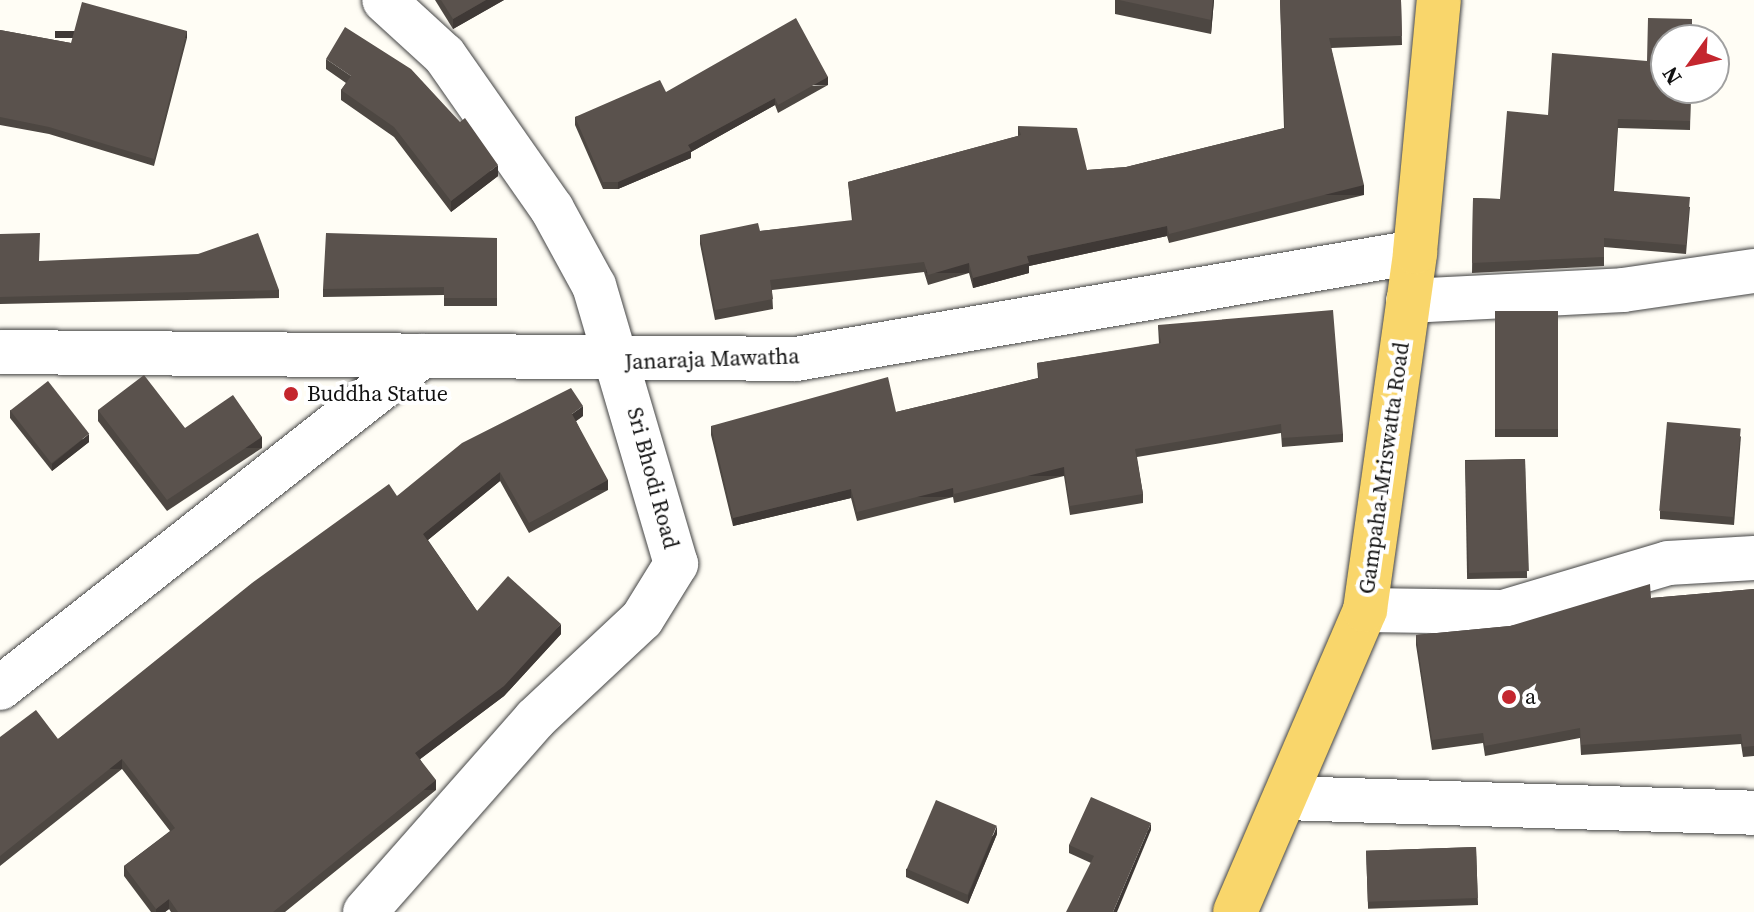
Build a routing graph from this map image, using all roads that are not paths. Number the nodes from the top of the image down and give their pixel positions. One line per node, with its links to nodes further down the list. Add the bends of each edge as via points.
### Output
1 (384, 0): 8 (street, Sri Bhodi Road, via 444,55 552,209 594,286)
2 (1439, 0): 3 (main road, Gampaha-Mriswatta Road)
3 (1415, 252): 5 (main road, Gampaha-Mriswatta Road); 8 (street, Janaraja Mawatha, via 796,359)
4 (1754, 271): 5 (street, via 1623,290)
5 (1408, 301): 10 (main road, Gampaha-Mriswatta Road)
6 (0, 352): 7 (street, Janaraja Mawatha)
7 (422, 356): 8 (street, Janaraja Mawatha); 11 (street)
8 (617, 362): 14 (street, Sri Bhodi Road, via 676,564 642,619 535,719)
9 (1754, 558): 10 (street, via 1668,563 1503,612)
10 (1365, 610): 12 (main road, Gampaha-Mriswatta Road)
11 (0, 688)
12 (1285, 798): 13 (street); 15 (main road, Gampaha-Mriswatta Road)
13 (1754, 813)
14 (365, 912)
15 (1235, 912)

